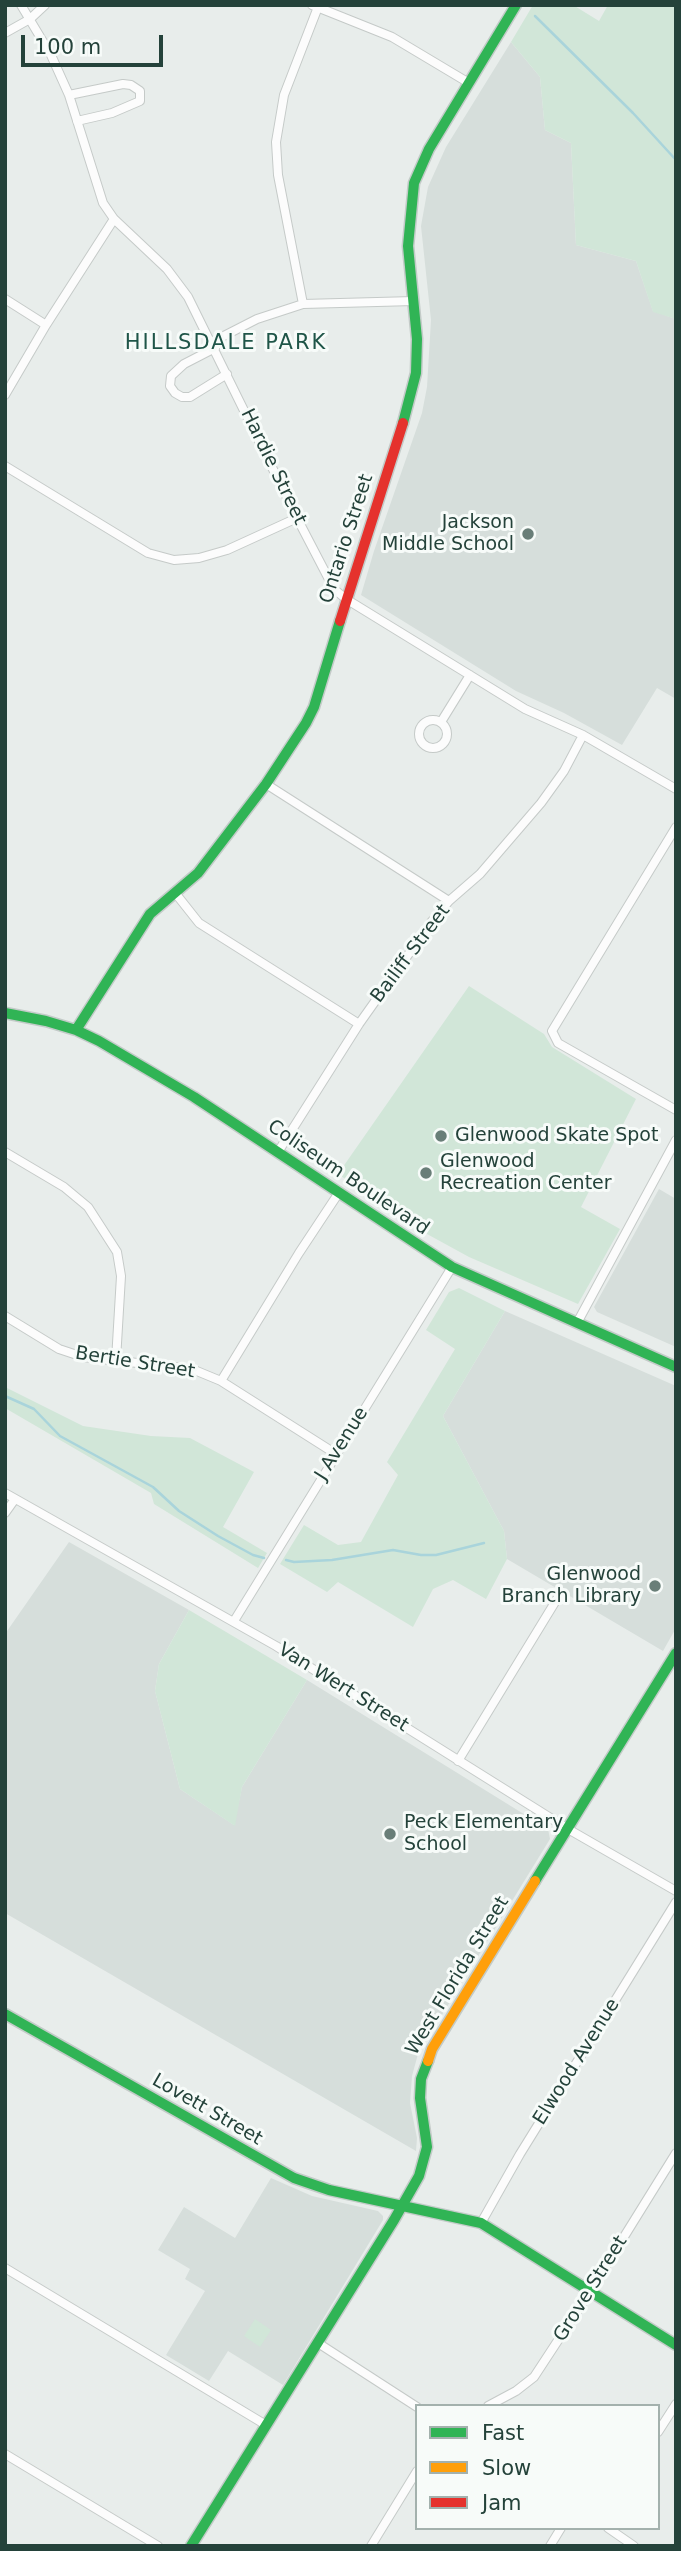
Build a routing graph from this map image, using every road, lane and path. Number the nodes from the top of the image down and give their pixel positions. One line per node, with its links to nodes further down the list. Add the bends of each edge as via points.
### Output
1 (21, 5): 5 (street, Hardie Street)
2 (46, 5): 5 (street)
3 (516, 5): 7 (main road, Ontario Street)
4 (315, 6): 7 (street, via 392,37); 13 (street, via 284,95 276,142)
5 (30, 19): 6 (street); 8 (street, Hardie Street)
6 (5, 33)
7 (469, 83): 12 (main road, Ontario Street, via 414,183 408,246)
8 (69, 95): 9 (street, Hardie Street); 9 (street, via 123,84 141,90 141,101)
9 (77, 121): 10 (street, Hardie Street, via 93,178)
10 (114, 219): 14 (street); 15 (street, Hardie Street, via 167,269)
11 (5, 299): 14 (street)
12 (414, 301): 13 (street); 20 (main road, Ontario Street, via 417,346 411,398)
13 (303, 304): 15 (street, via 257,318)
14 (46, 325): 17 (street)
15 (214, 345): 16 (street, Hardie Street); 16 (street, via 171,376 170,386 182,397 190,397)
16 (227, 374): 19 (street, Hardie Street)
17 (5, 395)
18 (5, 466): 19 (street, via 148,553 174,560 227,550)
19 (296, 518): 20 (street, Hardie Street, via 334,589)
20 (346, 599): 21 (street, Hardie Street); 24 (main road, Ontario Street, via 314,707)
21 (470, 675): 22 (street); 23 (street, Hardie Street, via 526,709)
22 (441, 722)
23 (583, 735): 25 (street, Hardie Street); 28 (street, Bailiff Street, via 541,803 480,874)
24 (266, 784): 27 (main road, Ontario Street, via 198,873); 28 (street)
25 (676, 789)
26 (676, 827): 32 (street, via 552,1031 558,1043)
27 (176, 894): 30 (street, via 199,923); 31 (main road, Ontario Street, via 150,914)
28 (449, 901): 30 (street, Bailiff Street)
29 (5, 1013): 31 (main road, Coliseum Boulevard)
30 (359, 1024): 35 (street, Bailiff Street)
31 (76, 1030): 35 (main road, Coliseum Boulevard, via 194,1097)
32 (676, 1110)
33 (676, 1140): 39 (street)
34 (5, 1152): 40 (street, via 88,1207 117,1252 121,1276)
35 (278, 1152): 36 (main road, Coliseum Boulevard)
36 (338, 1194): 37 (main road, Coliseum Boulevard); 42 (street)
37 (453, 1267): 39 (main road, Coliseum Boulevard); 43 (street, J Avenue)
38 (5, 1316): 40 (street, Bertie Street, via 59,1349)
39 (577, 1323): 41 (main road, Coliseum Boulevard)
40 (116, 1360): 42 (street, Bertie Street, via 192,1368)
41 (676, 1367)
42 (221, 1381): 43 (street, Bertie Street)
43 (336, 1454): 48 (street, J Avenue)
44 (5, 1493): 45 (street, Van Wert Street)
45 (15, 1499): 46 (street); 48 (street, Van Wert Street)
46 (5, 1513)
47 (560, 1594): 50 (street)
48 (234, 1621): 50 (street, Van Wert Street)
49 (676, 1653): 51 (main road, West Florida Street)
50 (458, 1760): 51 (street, Van Wert Street)
51 (568, 1829): 52 (street, Van Wert Street); 56 (main road, West Florida Street, via 423,2068 420,2098 427,2147 419,2176)
52 (676, 1891)
53 (676, 1902): 57 (street, Elwood Avenue)
54 (5, 2014): 56 (main road, Lovett Street, via 276,2170 329,2190)
55 (676, 2153): 59 (street, Grove Street)
56 (403, 2206): 57 (main road, Lovett Street); 60 (main road, West Florida Street)
57 (481, 2223): 59 (main road, Lovett Street)
58 (5, 2268): 65 (street)
59 (591, 2290): 61 (main road, Lovett Street); 62 (street, Grove Street, via 534,2377)
60 (318, 2343): 64 (street); 65 (main road, West Florida Street)
61 (676, 2345)
62 (492, 2404)
63 (676, 2404): 66 (street)
64 (415, 2406)
65 (266, 2425): 72 (main road, West Florida Street)
66 (660, 2429)
67 (5, 2454): 71 (street)
68 (415, 2474): 73 (street)
69 (560, 2530): 74 (street)
70 (611, 2530): 75 (street)
71 (158, 2546)
72 (191, 2546)
73 (371, 2546)
74 (550, 2546)
75 (634, 2546)

